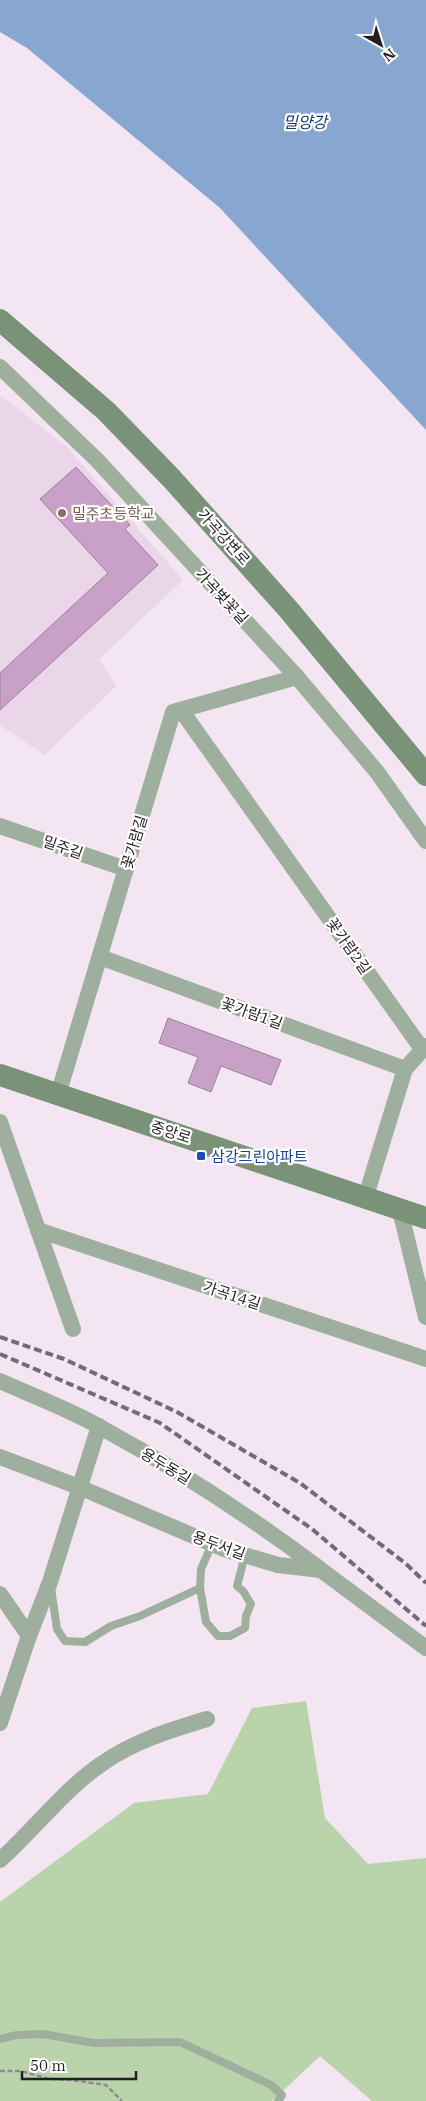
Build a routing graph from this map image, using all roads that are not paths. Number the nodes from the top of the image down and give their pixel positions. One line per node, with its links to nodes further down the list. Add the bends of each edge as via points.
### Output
1 (0, 320): 5 (main road, 가곡강변로, via 106,411 172,479 288,609)
2 (0, 367): 3 (street, 가곡벚꽃길, via 97,460)
3 (297, 677): 4 (street); 7 (street, 가곡벚꽃길, via 377,772)
4 (181, 710): 8 (street, 꽃가람길, via 173,712); 10 (street, 꽃가람2길)
5 (426, 775)
6 (0, 826): 8 (street, 밀주길)
7 (426, 841)
8 (126, 869): 9 (street, 꽃가람길)
9 (100, 957): 11 (street, 꽃가람1길); 13 (street, 꽃가람길)
10 (424, 1048): 11 (street, 꽃가람2길)
11 (405, 1069): 15 (street, 꽃가람2길)
12 (0, 1075): 13 (main road, 중앙로)
13 (58, 1095): 15 (main road, 중앙로)
14 (0, 1122): 18 (street)
15 (365, 1199): 16 (main road, 중앙로)
16 (400, 1210): 17 (main road, 중앙로); 19 (street)
17 (426, 1218)
18 (38, 1230): 20 (street); 21 (street, 가곡14길)
19 (426, 1317)
20 (73, 1329)
21 (426, 1359)
22 (0, 1381): 23 (street, 용두동길)
23 (99, 1426): 25 (street); 28 (street, 용두동길, via 195,1483)
24 (0, 1457): 25 (street, 용두서길)
25 (79, 1487): 26 (street, 용두서길); 29 (street)
26 (212, 1544): 27 (street, 용두서길); 30 (lane, via 201,1568)
27 (245, 1556): 28 (street, 용두서길, via 278,1565); 30 (lane, via 237,1586 251,1604 245,1628 230,1636 218,1636 206,1622)
28 (321, 1570): 33 (street, 용두서길)
29 (50, 1582): 30 (lane, via 57,1629 65,1641 85,1642 111,1626); 32 (street)
30 (200, 1588)
31 (0, 1594): 32 (street)
32 (29, 1636): 35 (street)
33 (426, 1648)
34 (207, 1719): 36 (street, via 154,1736 103,1763 78,1783)
35 (0, 1723)
36 (0, 1860)
37 (0, 2039): 38 (lane, via 43,2034 94,2044 180,2042 271,2085 282,2094)
38 (278, 2101)

